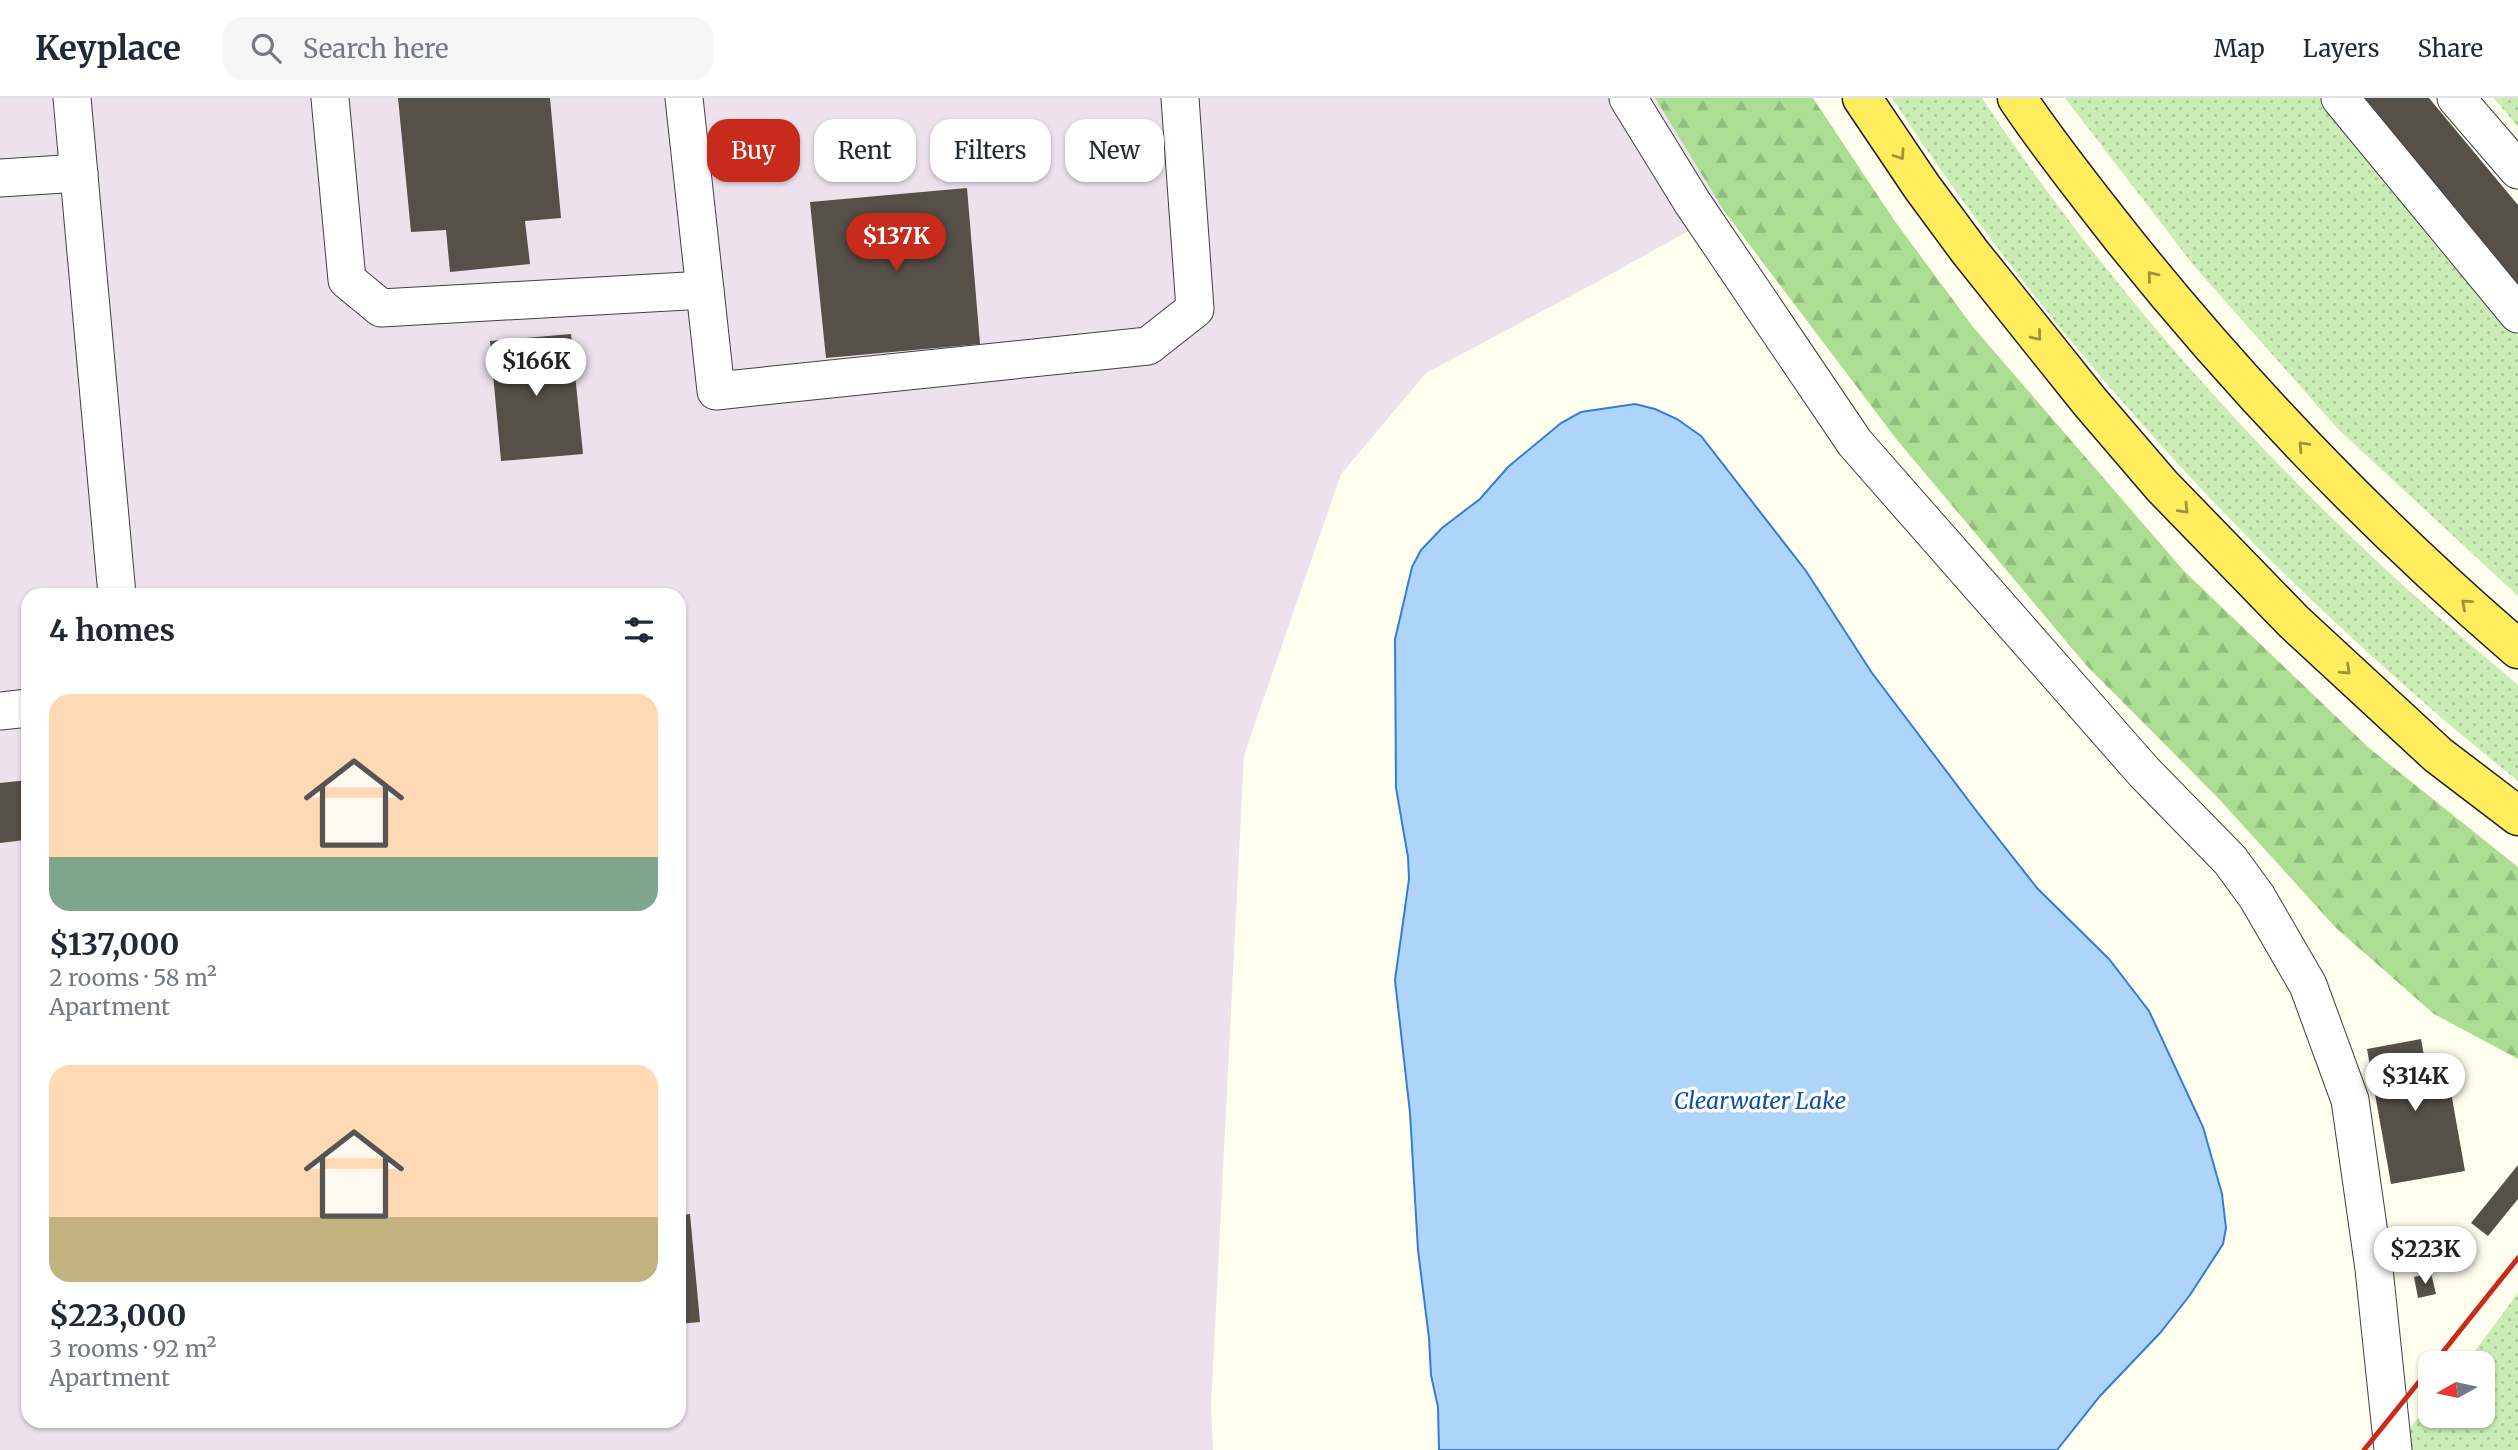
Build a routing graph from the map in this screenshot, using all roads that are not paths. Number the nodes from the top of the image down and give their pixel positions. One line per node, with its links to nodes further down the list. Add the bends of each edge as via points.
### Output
1 (72, 98): 11 (lane)
2 (330, 98): 13 (lane, via 346,280 381,308)
3 (684, 98): 13 (lane)
4 (1181, 98): 13 (lane, via 1195,309 1148,346 716,391)
5 (1628, 98): 20 (lane, via 1692,202 1855,443 2144,772 2230,860 2308,985 2350,1100)
6 (1862, 98): 19 (main road, one-way to 19, via 1922,187 2017,312 2162,486 2322,648 2438,755)
7 (2017, 98): 16 (main road, one-way to 7, via 2375,521 2288,431 2145,267)
8 (2340, 98): 14 (lane)
9 (2456, 98): 10 (lane)
10 (2518, 170)
11 (79, 173): 12 (lane); 15 (lane)
12 (0, 178)
13 (705, 290)
14 (2518, 313)
15 (116, 588)
16 (2518, 649)
17 (21, 709): 18 (lane)
18 (0, 711)
19 (2518, 816)
20 (2393, 1450)

